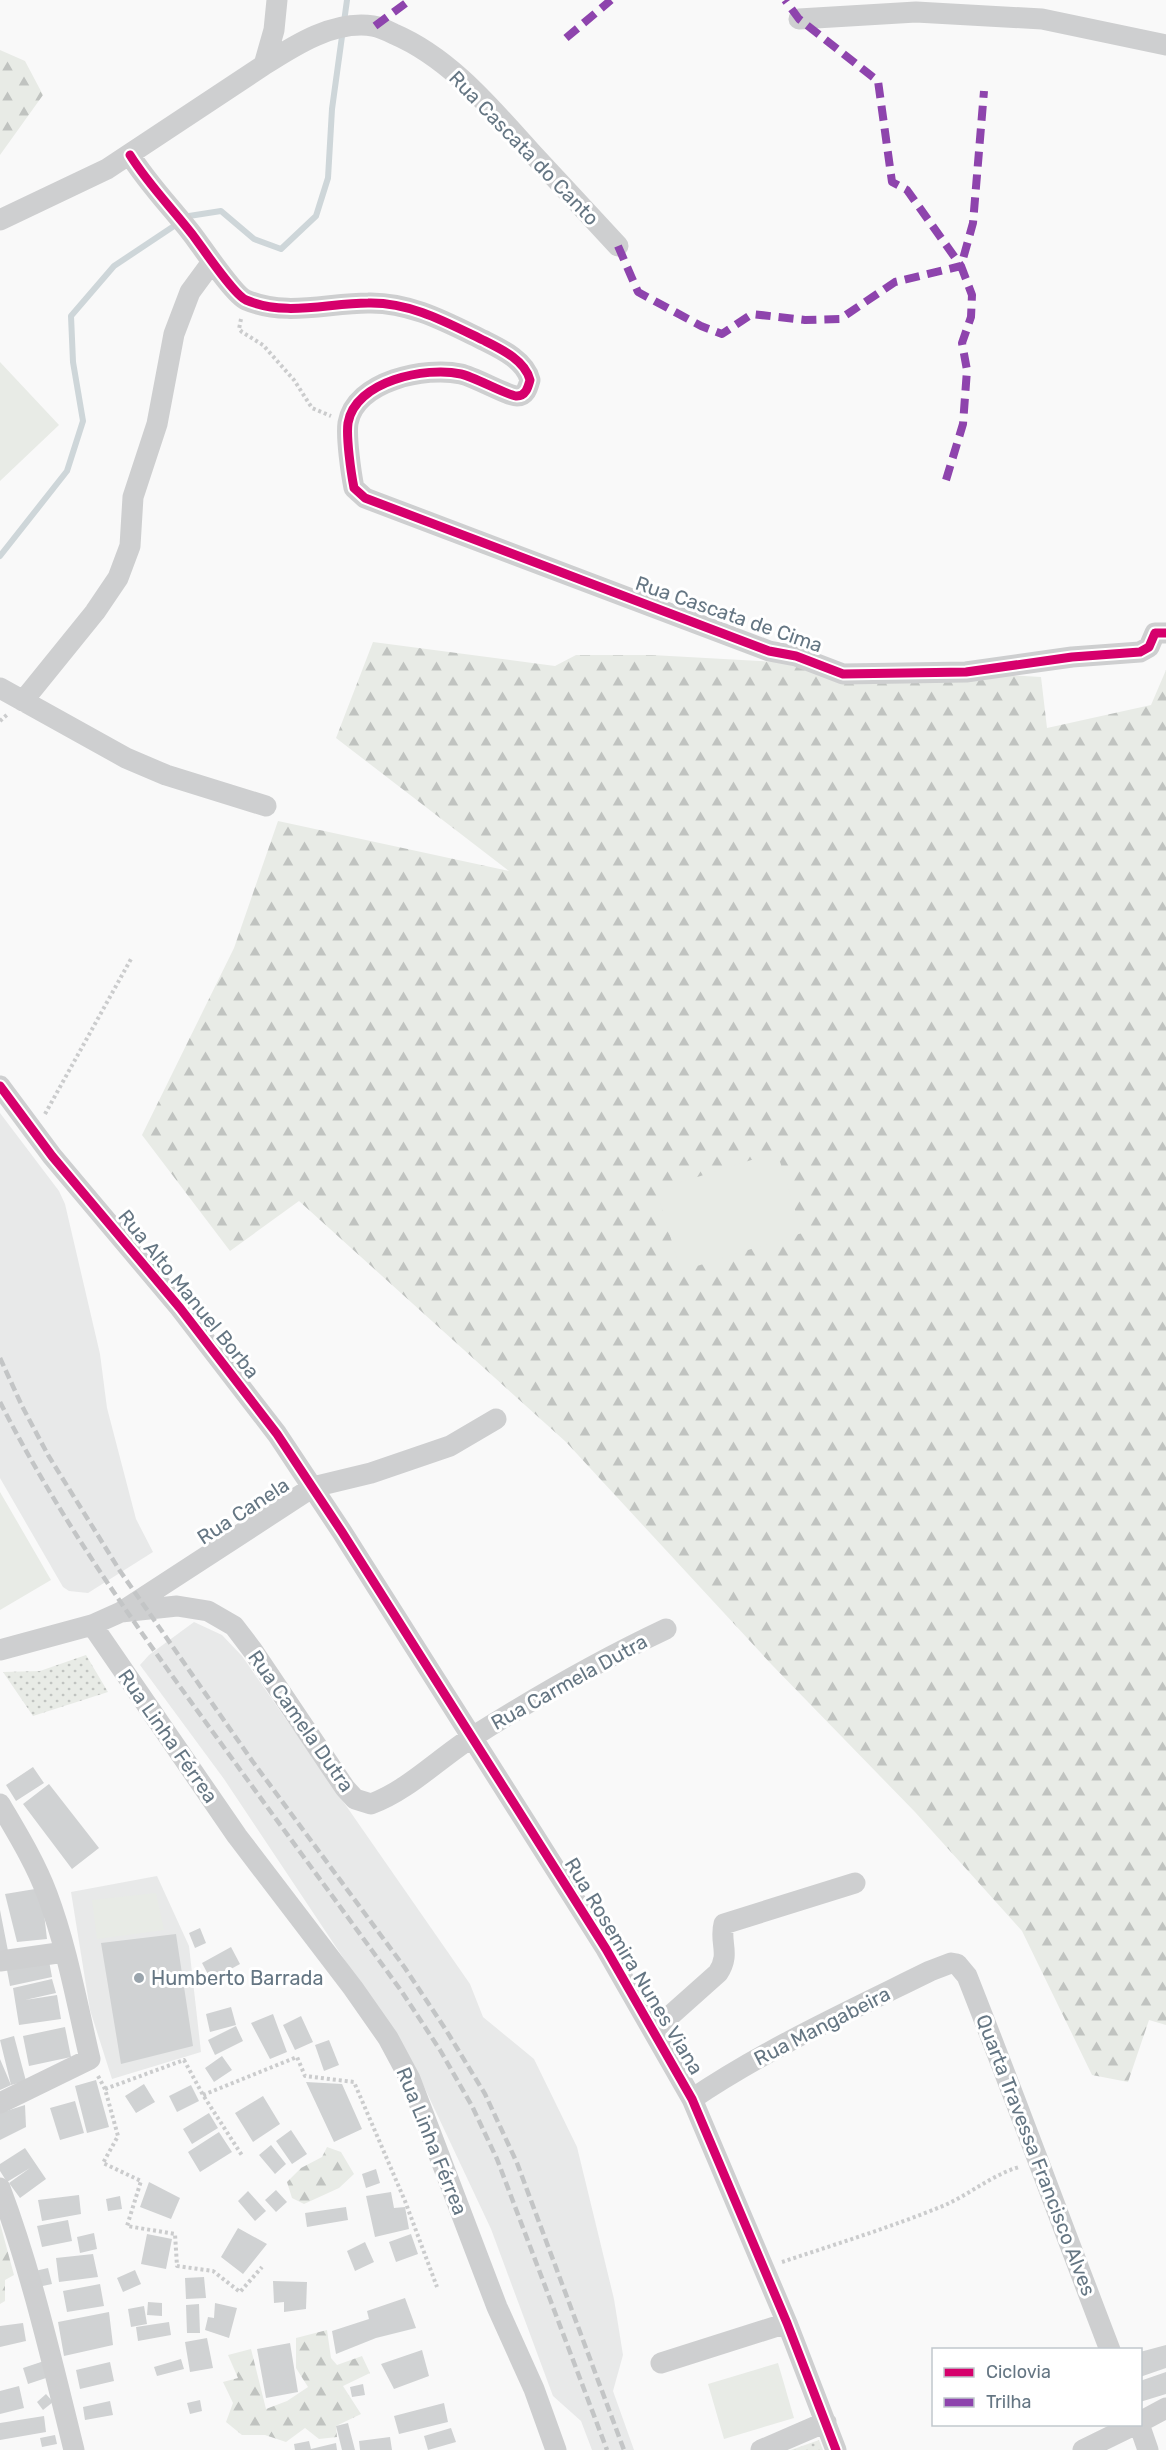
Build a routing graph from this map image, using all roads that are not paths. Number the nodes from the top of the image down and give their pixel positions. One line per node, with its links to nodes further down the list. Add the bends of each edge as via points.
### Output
1 (278, 0): 4 (street)
2 (799, 19): 3 (street, via 916,12 1042,19)
3 (1166, 45)
4 (264, 65): 5 (street, Rua Cascata do Canto); 7 (street, Rua Cascata do Canto, via 296,44 356,25 375,26 432,54 490,107)
5 (130, 155): 6 (street, Rua Cascata do Canto); 8 (street)
6 (0, 220)
7 (618, 246)
8 (212, 262): 9 (street, Rua Cascata de Cima, via 243,300 280,308 369,303 407,307 489,343 526,368 530,380 526,392 519,396 461,374 444,372 409,375 366,394 354,407 348,424 354,488 365,498 769,651 796,656 843,674 966,672 1072,657 1122,655 1140,652 1149,647 1155,633); 11 (street, via 190,292 174,334 157,424 136,485 130,546 118,578)
9 (1166, 633)
10 (0, 688): 11 (street)
11 (22, 701): 12 (street, via 126,758 166,775)
12 (266, 806)
13 (0, 1086): 15 (street, Rua Alto Manuel Borba, via 234,1377)
14 (496, 1419): 15 (street, Rua Canela, via 450,1446 371,1473)
15 (313, 1487): 16 (street, Rua Alto Manuel Borba); 17 (street, Rua Canela)
16 (342, 1532): 21 (street, Rua Rosemira Nunes Viana)
17 (121, 1612): 18 (street); 21 (street, Rua Camela Dutra, via 177,1606 208,1611 234,1626 345,1788 363,1803 371,1804 391,1795)
18 (92, 1625): 20 (street); 40 (street, Rua Linha Férrea, via 237,1836 388,2038 410,2079)
19 (666, 1629): 21 (street, Rua Carmela Dutra, via 622,1650)
20 (0, 1650)
21 (473, 1737): 27 (street, Rua Rosemira Nunes Viana)
22 (0, 1804): 24 (street, via 28,1851 47,1894)
23 (855, 1883): 27 (street, via 724,1924 726,1956 718,1973)
24 (65, 1952): 25 (street); 29 (street, via 90,2059)
25 (1, 1962)
26 (957, 1964): 28 (street, Rua Mangabeira, via 930,1971 793,2039); 32 (street, Quarta Travessa Francisco Alves, via 967,1976)
27 (654, 2030): 28 (street, Rua Rosemira Nunes Viana)
28 (692, 2099): 31 (street, Rua Rosemira Nunes Viana)
29 (0, 2103)
30 (0, 2187): 39 (street, via 35,2297)
31 (787, 2323): 33 (street); 35 (street, Rua Rosemira Nunes Viana)
32 (1110, 2348)
33 (661, 2363)
34 (1166, 2408): 36 (street)
35 (826, 2422): 41 (street); 42 (street, Rua Rosemira Nunes Viana)
36 (1142, 2422)
37 (1134, 2426): 43 (street)
38 (1139, 2426): 44 (street)
39 (74, 2450)
40 (556, 2450)
41 (761, 2450)
42 (837, 2450)
43 (1083, 2450)
44 (1148, 2450)

